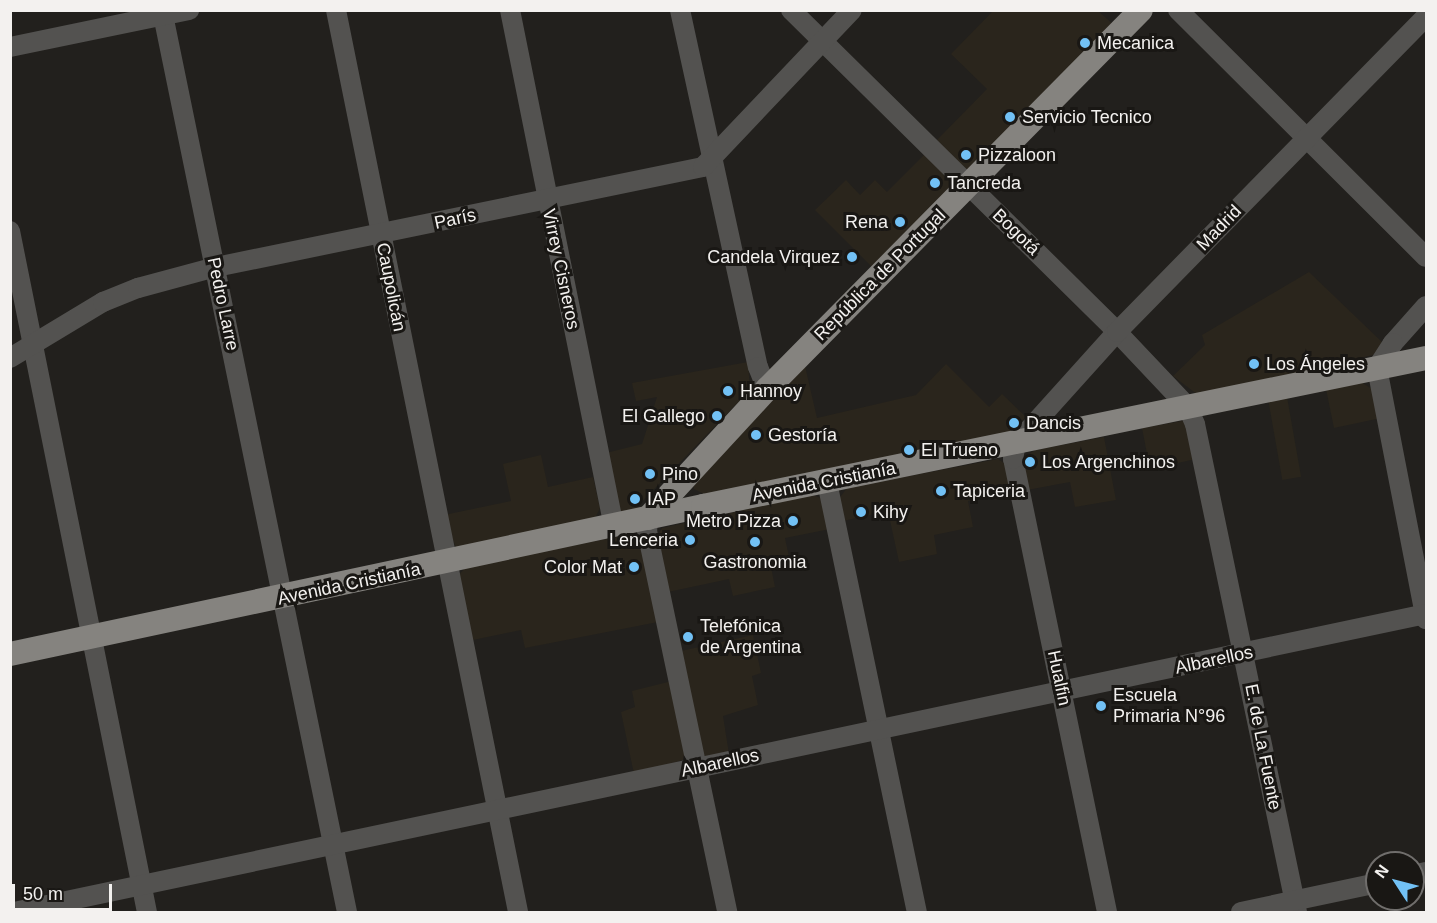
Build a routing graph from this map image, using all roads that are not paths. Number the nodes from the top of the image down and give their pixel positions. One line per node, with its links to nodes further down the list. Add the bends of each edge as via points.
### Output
1 (189, 10): 9 (street)
2 (336, 10): 18 (street, Caupolicán)
3 (510, 10): 16 (street, Virrey Cisneros)
4 (680, 10): 14 (street)
5 (791, 10): 11 (street, Bogotá)
6 (852, 10): 11 (street, París)
7 (1141, 10): 15 (main road, República de Portugal)
8 (1178, 10): 13 (street)
9 (162, 13): 12 (street); 20 (street, Pedro Larre)
10 (1426, 17): 13 (street, Madrid)
11 (822, 41): 14 (street, París); 15 (street, Bogotá)
12 (10, 47)
13 (1307, 138): 19 (street); 22 (street, Madrid)
14 (711, 157): 16 (street, París, via 703,167); 27 (street, via 758,368)
15 (968, 186): 22 (street, Bogotá); 27 (main road, República de Portugal)
16 (547, 200): 18 (street, París); 32 (street, Virrey Cisneros)
17 (10, 231): 23 (street)
18 (381, 235): 20 (street, París); 33 (street, Caupolicán)
19 (1426, 257)
20 (216, 267): 23 (street, París, via 122,294); 34 (street, Pedro Larre)
21 (1426, 306): 26 (street)
22 (1118, 332): 28 (street, Bogotá); 29 (street, Madrid)
23 (34, 346): 24 (street, París); 36 (street)
24 (10, 358)
25 (1426, 358): 26 (main road, Avenida Cristianía)
26 (1377, 368): 28 (main road, Avenida Cristianía); 35 (street)
27 (767, 389): 31 (main road, República de Portugal)
28 (1187, 406): 29 (main road, Avenida Cristianía); 38 (street, E. de La Fuente, via 1195,424)
29 (1016, 444): 30 (main road, Avenida Cristianía); 39 (street, Hualfin, via 1013,459)
30 (827, 482): 31 (main road, Avenida Cristianía); 40 (street)
31 (648, 518): 32 (main road, Avenida Cristianía); 41 (street, via 647,531)
32 (614, 527): 33 (main road, Avenida Cristianía)
33 (447, 563): 34 (main road, Avenida Cristianía); 42 (street, Caupolicán)
34 (283, 598): 36 (main road, Avenida Cristianía); 43 (street, Pedro Larre)
35 (1426, 616): 38 (street, Albarellos)
36 (90, 637): 37 (main road, Avenida Cristianía); 44 (street)
37 (10, 654)
38 (1244, 654): 39 (street, Albarellos); 46 (street, E. de La Fuente)
39 (1062, 693): 40 (street, Albarellos); 53 (street, Hualfin)
40 (878, 731): 41 (street, Albarellos); 52 (street)
41 (697, 768): 42 (street, Albarellos); 51 (street)
42 (497, 809): 43 (street, Albarellos); 50 (street, Caupolicán)
43 (333, 846): 44 (street, Albarellos); 49 (street, Pedro Larre)
44 (141, 886): 47 (street, Albarellos); 48 (street)
45 (1365, 887): 46 (street)
46 (1296, 907): 54 (street)
47 (14, 912)
48 (147, 912)
49 (347, 912)
50 (518, 912)
51 (727, 912)
52 (917, 912)
53 (1107, 912)
54 (1241, 912)

